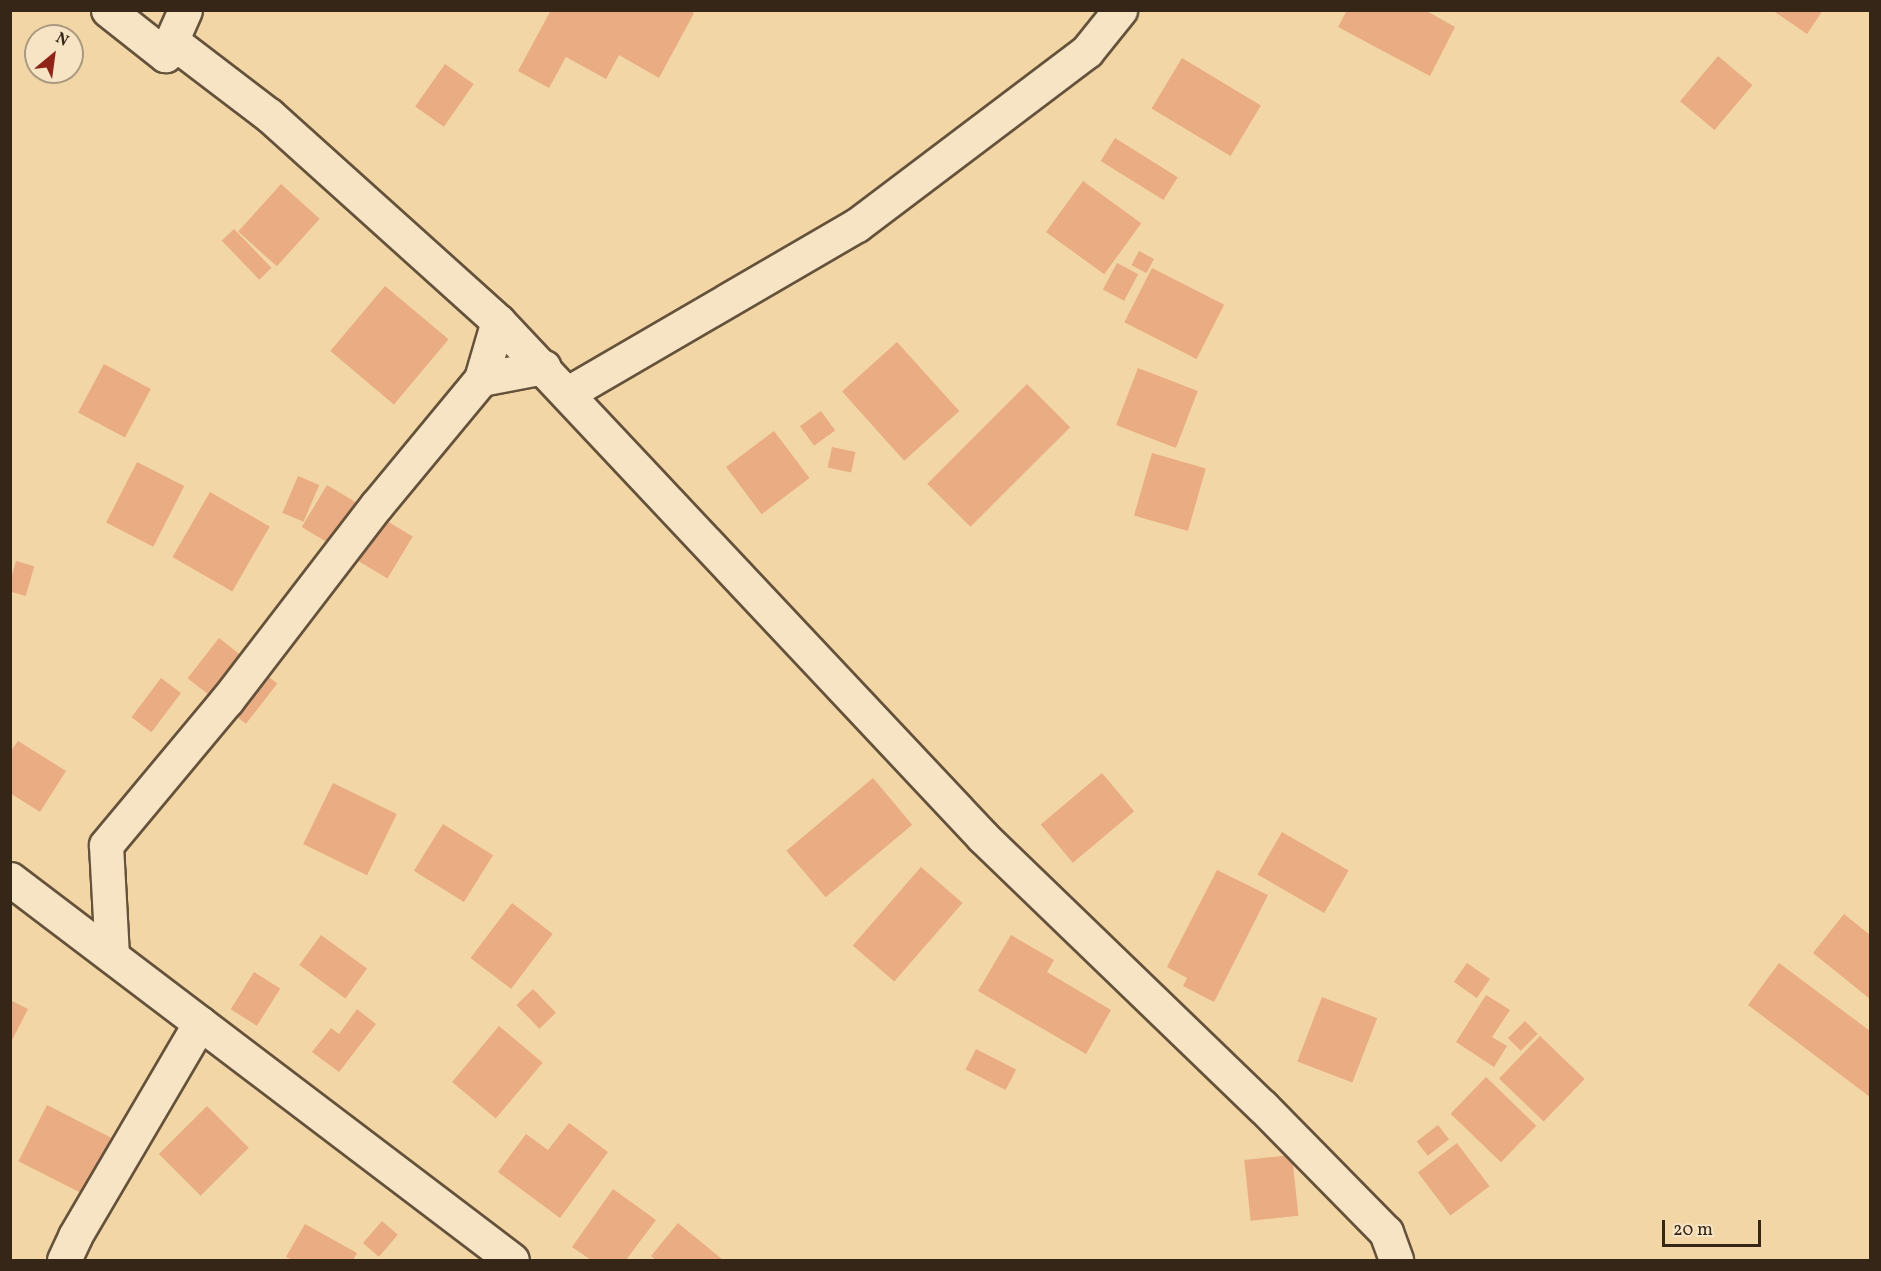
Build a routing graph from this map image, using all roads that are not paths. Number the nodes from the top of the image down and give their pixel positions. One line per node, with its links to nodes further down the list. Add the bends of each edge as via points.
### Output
1 (108, 10): 4 (street)
2 (184, 10): 4 (street)
3 (1120, 10): 8 (street, via 1087,51 857,225)
4 (165, 55): 5 (street, via 177,45 269,115)
5 (498, 321): 6 (street); 7 (street)
6 (543, 367): 7 (street); 8 (street)
7 (481, 380): 10 (street, via 376,506 227,700 106,845)
8 (568, 393): 14 (street, via 983,837 1262,1106 1386,1232)
9 (10, 879): 10 (street)
10 (112, 956): 11 (street)
11 (200, 1023): 12 (street); 13 (street)
12 (64, 1260)
13 (512, 1260)
14 (1396, 1260)

